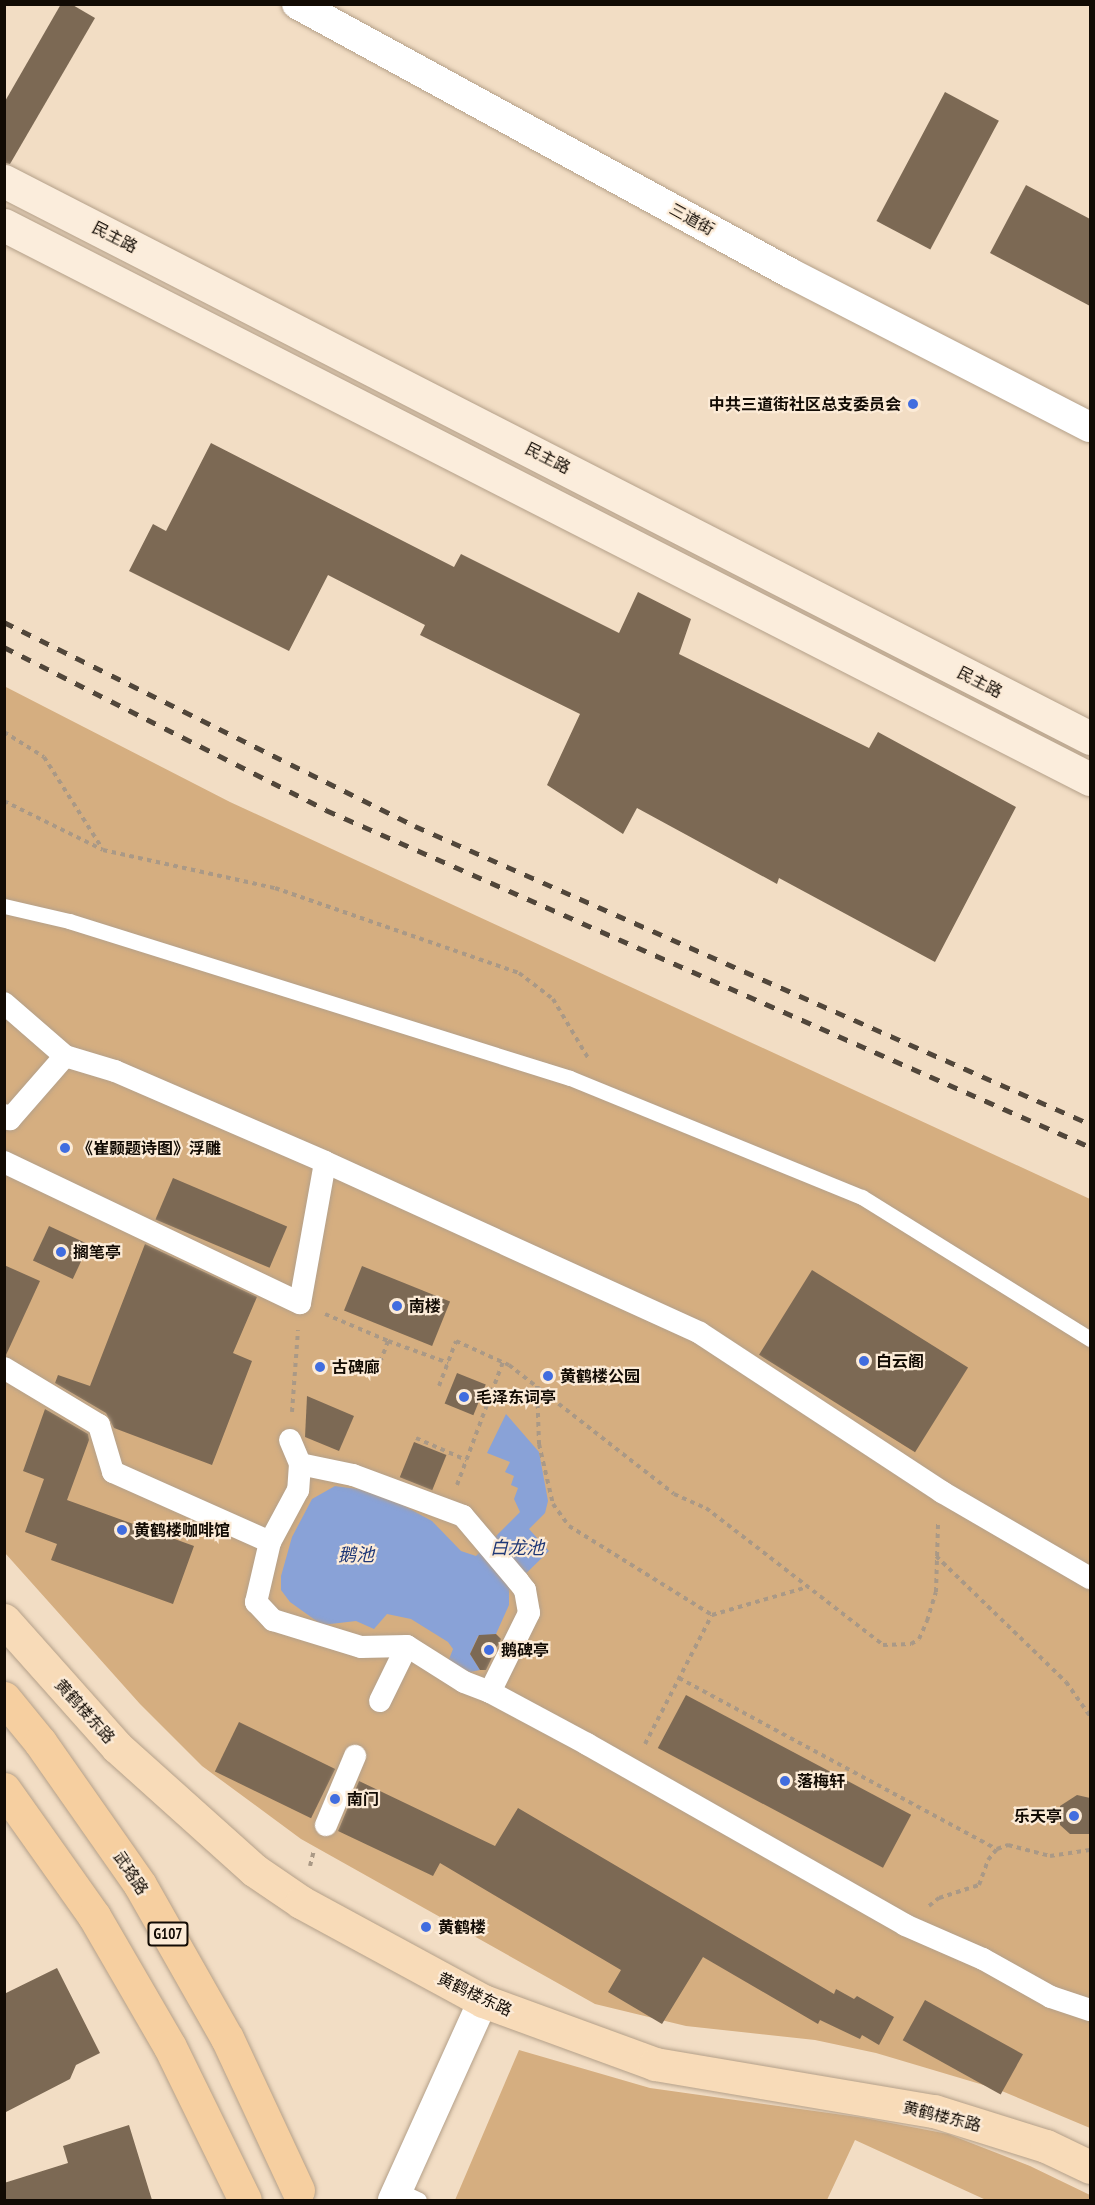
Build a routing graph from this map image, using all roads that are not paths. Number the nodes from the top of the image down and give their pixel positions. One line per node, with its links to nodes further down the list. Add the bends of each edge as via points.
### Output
1 (297, 4): 4 (street, 三道街, via 790,273)
2 (4, 181): 5 (main road, 民主路)
3 (4, 225): 6 (main road)
4 (1090, 427)
5 (1090, 738)
6 (1090, 779)
7 (4, 906): 13 (lane, via 69,921 462,1042 589,1086 862,1197)
8 (4, 1003): 9 (street)
9 (65, 1056): 10 (street, via 10,1119); 12 (street, via 115,1071)
10 (4, 1115)
11 (4, 1162): 12 (street, via 300,1303)
12 (325, 1162): 18 (street, via 700,1333 942,1492)
13 (1090, 1339)
14 (4, 1368): 17 (street, via 99,1425 113,1472)
15 (290, 1440): 16 (street)
16 (300, 1464): 17 (street, via 298,1490); 21 (street, via 353,1475 463,1516 518,1581 525,1590 529,1613)
17 (270, 1542): 20 (street, via 256,1602 273,1620 362,1647)
18 (1090, 1578)
19 (4, 1620): 27 (main road, 黄鹤楼东路, via 117,1747 254,1870 301,1902)
20 (407, 1646): 21 (street, via 464,1683); 23 (street)
21 (490, 1692): 28 (street, via 905,1925 983,1959 1051,1997)
22 (4, 1698): 30 (highway, 武珞路 / G107, via 40,1742 140,1884 227,2038)
23 (380, 1701)
24 (355, 1756): 26 (street)
25 (4, 1789): 32 (highway, via 93,1916 170,2047)
26 (326, 1825)
27 (483, 2001): 29 (main road, 黄鹤楼东路, via 655,2064 934,2111 1046,2146); 31 (street)
28 (1090, 2010)
29 (1090, 2168)
30 (298, 2190)
31 (403, 2197)
32 (245, 2200)

